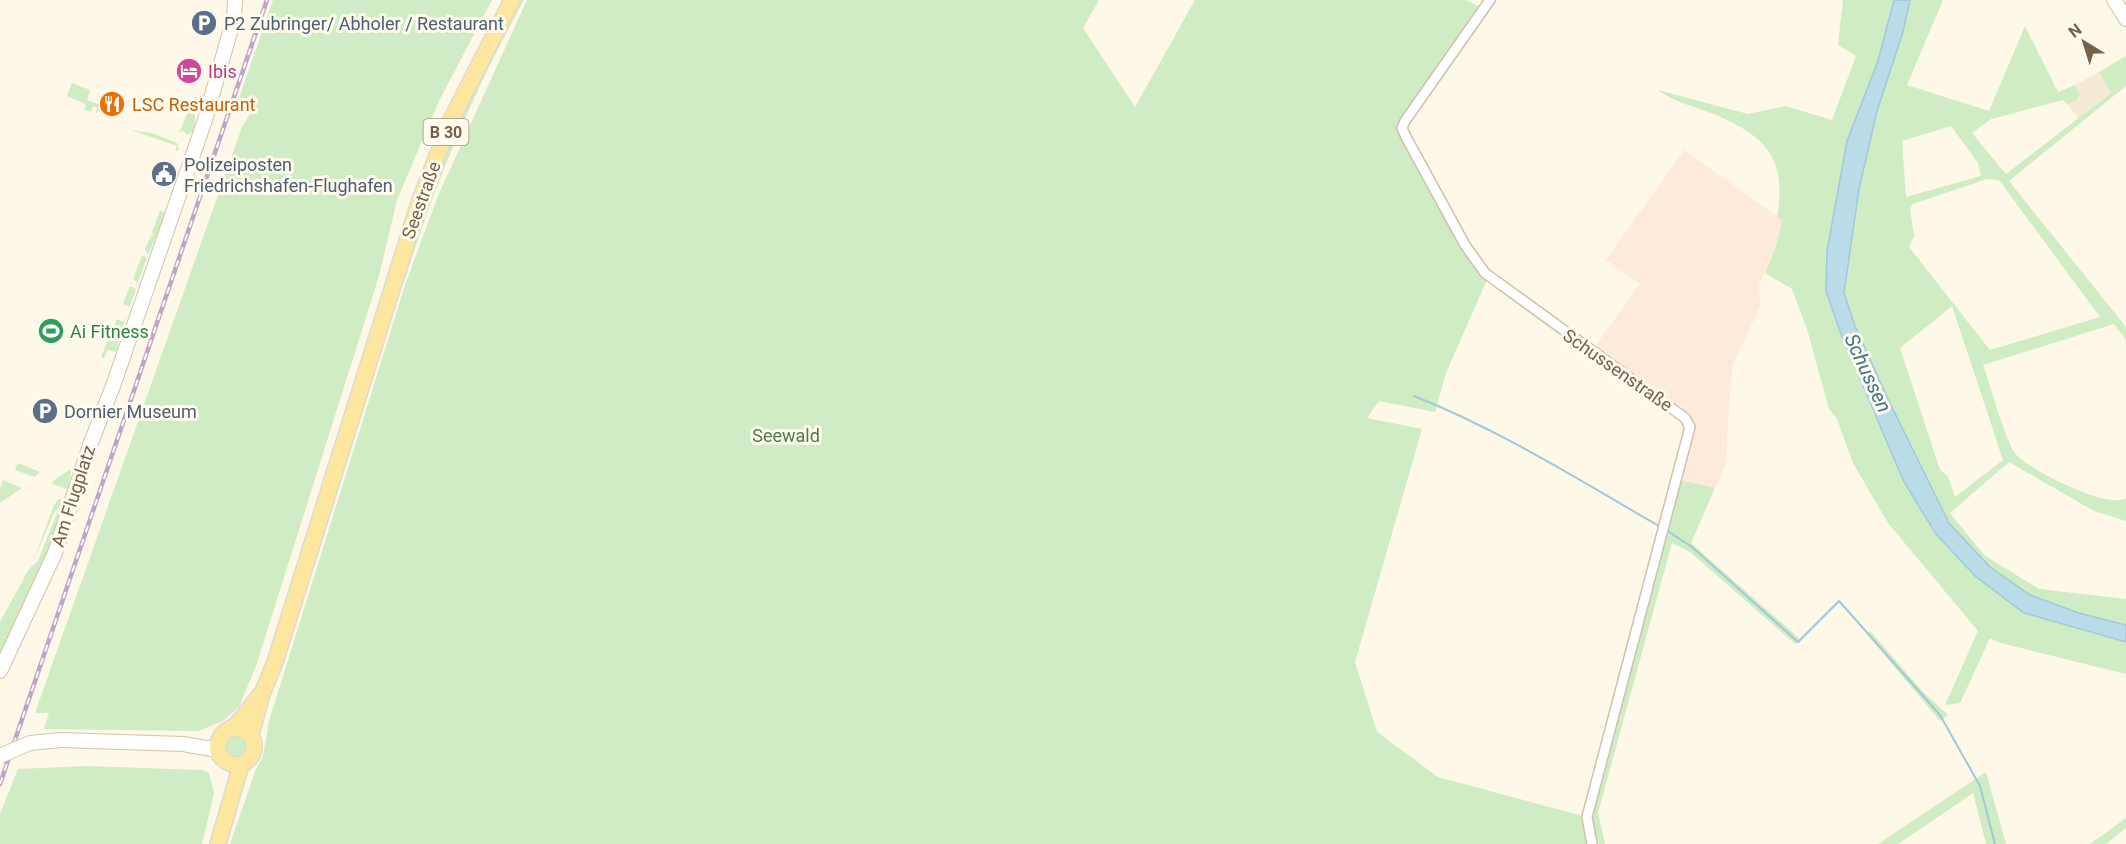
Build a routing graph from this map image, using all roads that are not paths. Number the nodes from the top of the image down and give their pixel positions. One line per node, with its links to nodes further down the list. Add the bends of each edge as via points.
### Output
1 (512, 0): 7 (main road, Seestraße / B 30, via 450,122 396,271)
2 (1490, 0): 13 (street, Schussenstraße, via 1405,121 1402,128 1406,137 1465,245 1485,273 1685,418 1690,427 1587,817)
3 (2114, 0): 5 (street)
4 (237, 3): 6 (street, Am Flugplatz, via 205,120 55,553)
5 (2126, 19)
6 (0, 671)
7 (262, 693): 8 (main road, B 30); 9 (main road, B 30)
8 (251, 735): 9 (main road, via 241,728); 11 (main road, B 30, via 253,754)
9 (224, 738): 10 (street, bridge, via 183,744 61,740 30,743); 11 (main road)
10 (0, 756)
11 (234, 764): 12 (main road, B 30, via 230,803)
12 (218, 844)
13 (1592, 844)

